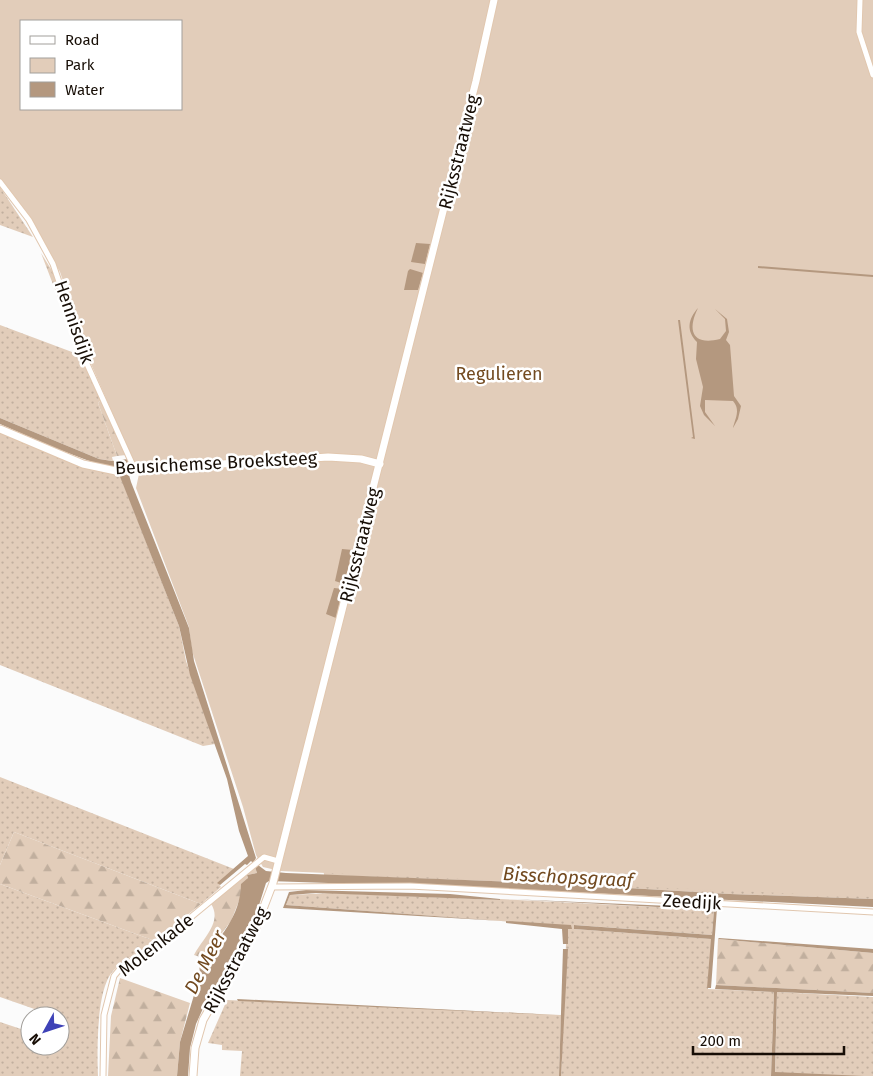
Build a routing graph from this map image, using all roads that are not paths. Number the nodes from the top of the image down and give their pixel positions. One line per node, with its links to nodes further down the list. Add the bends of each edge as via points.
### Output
1 (494, 0): 6 (main road, Rijksstraatweg)
2 (860, 0): 3 (street, via 859,32)
3 (873, 75)
4 (0, 182): 7 (street, Hennisdijk, via 29,220 53,264 87,364)
5 (0, 429): 7 (main road, Beusichemse Broeksteeg, via 83,464 116,471)
6 (380, 464): 7 (main road, Beusichemse Broeksteeg, via 362,459 328,457); 8 (main road, Rijksstraatweg)
7 (132, 470)
8 (278, 861): 9 (main road, Rijksstraatweg); 11 (street, Molenkade, via 264,858 186,922 119,970 112,982 104,1015)
9 (272, 885): 10 (street, Zeedijk, via 410,886); 12 (main road, Rijksstraatweg, via 256,930 203,1020)
10 (873, 912)
11 (102, 1076)
12 (193, 1076)

